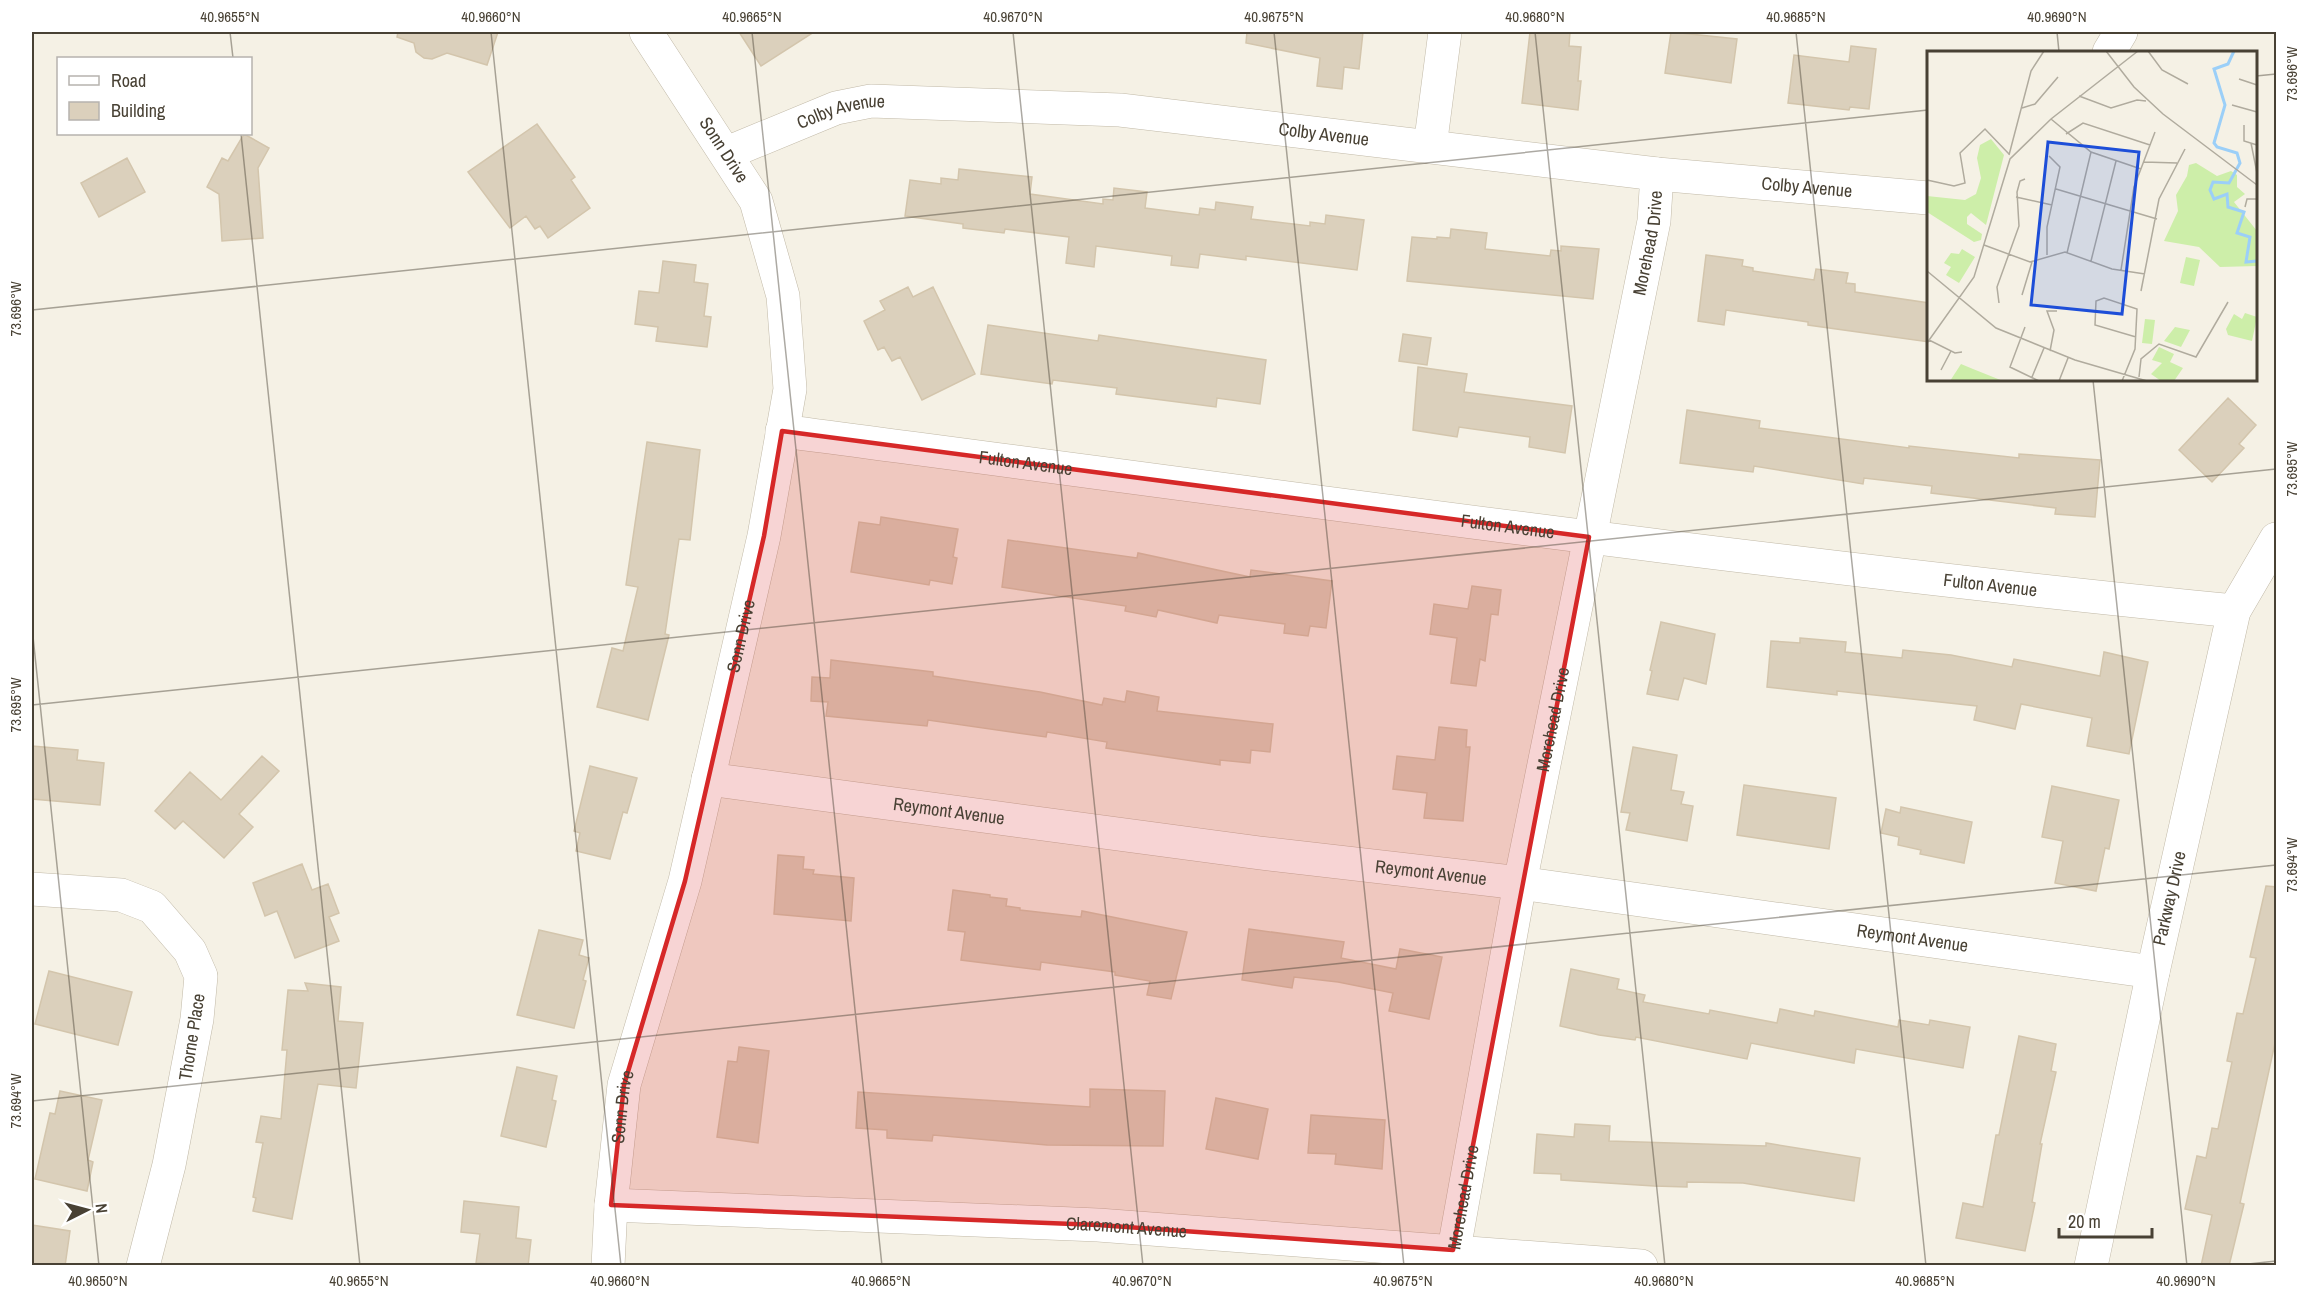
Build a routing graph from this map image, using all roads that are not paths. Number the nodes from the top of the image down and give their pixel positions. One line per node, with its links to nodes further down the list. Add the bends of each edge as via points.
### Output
1 (646, 32): 6 (street, Sonn Drive)
2 (1445, 32): 5 (street)
3 (2121, 32): 4 (street)
4 (2110, 51)
5 (1430, 147): 6 (street, Colby Avenue, via 1120,110 871,101 836,108); 7 (street, Colby Avenue)
6 (727, 153): 9 (street, Sonn Drive, via 756,201 783,296 789,389)
7 (1657, 174): 8 (street, Colby Avenue); 10 (street, Morehead Drive, via 1654,220)
8 (1927, 198)
9 (782, 431): 10 (street, Fulton Avenue); 13 (street, Sonn Drive, via 764,536)
10 (1589, 537): 12 (street, Fulton Avenue); 14 (street, Morehead Drive)
11 (2277, 539): 12 (street, Parkway Drive)
12 (2234, 611): 16 (street, Parkway Drive)
13 (708, 779): 14 (street, Reymont Avenue, via 1260,853); 17 (street, Sonn Drive, via 685,882 624,1085)
14 (1520, 883): 16 (street, Reymont Avenue); 18 (street, Morehead Drive)
15 (32, 889): 19 (street, Thorne Place, via 121,895 152,907 190,951 201,976 197,1019 170,1165)
16 (2153, 972): 22 (street, Parkway Drive)
17 (611, 1205): 18 (street, Claremont Avenue, via 1098,1225); 20 (street, Sonn Drive)
18 (1452, 1258): 21 (street, Claremont Avenue)
19 (143, 1266)
20 (608, 1266)
21 (1641, 1266)
22 (2091, 1266)

